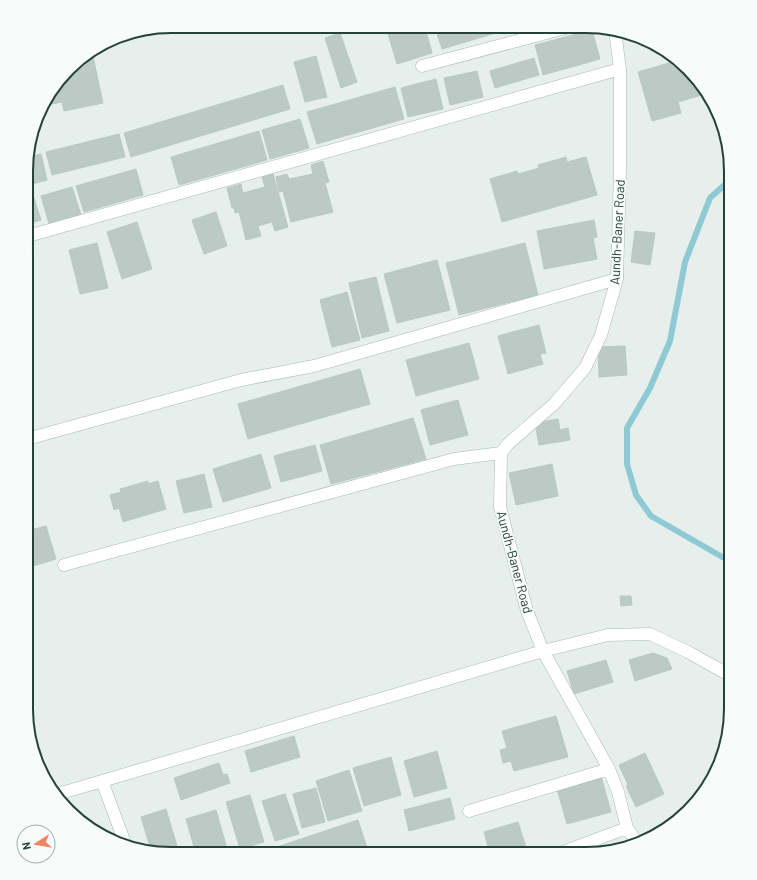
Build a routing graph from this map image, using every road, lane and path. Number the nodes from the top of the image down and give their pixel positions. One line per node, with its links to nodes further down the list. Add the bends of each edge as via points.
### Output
1 (546, 33): 3 (street)
2 (616, 37): 4 (street, Aundh-Baner Road)
3 (422, 66)
4 (620, 69): 5 (street); 6 (street, Aundh-Baner Road)
5 (33, 235)
6 (617, 279): 7 (street, via 314,366 241,380); 8 (street, Aundh-Baner Road, via 601,335 586,368 554,404)
7 (33, 437)
8 (501, 453): 9 (street, via 454,458); 10 (street, Aundh-Baner Road, via 500,507 527,611)
9 (64, 565)
10 (543, 651): 11 (street, via 608,635 650,634); 12 (street, Aundh-Baner Road); 13 (street)
11 (724, 672)
12 (609, 769): 15 (street); 16 (street, Aundh-Baner Road)
13 (102, 782): 14 (street); 17 (street)
14 (62, 793)
15 (469, 811)
16 (627, 828): 18 (street); 19 (street)
17 (123, 838)
18 (634, 838)
19 (576, 847)

